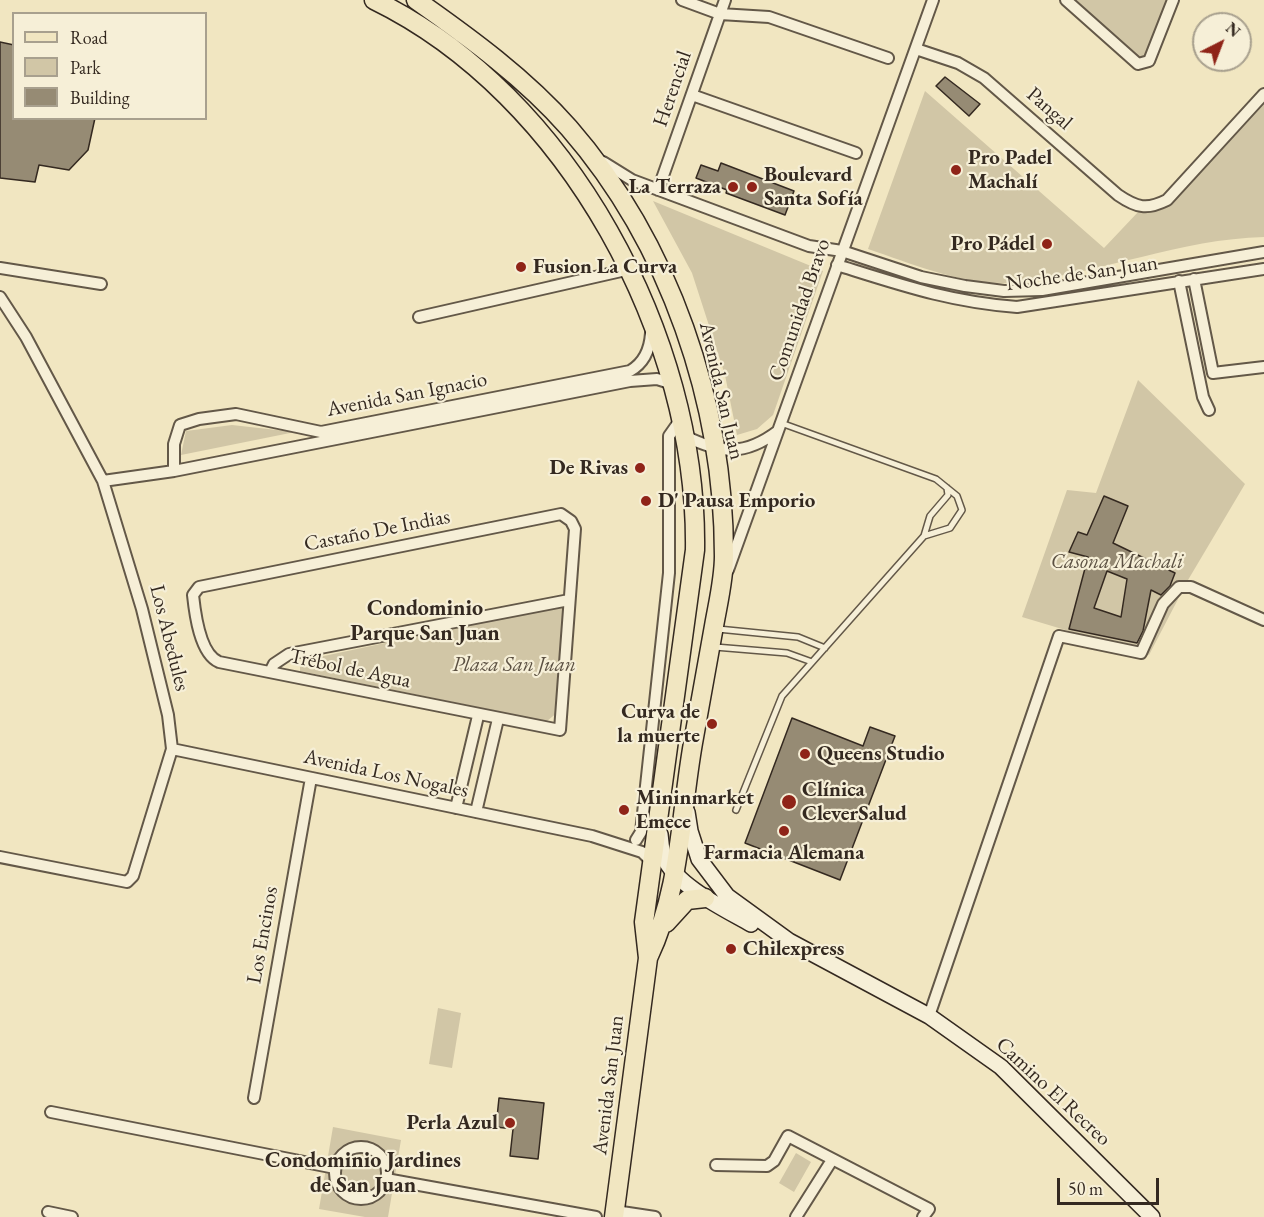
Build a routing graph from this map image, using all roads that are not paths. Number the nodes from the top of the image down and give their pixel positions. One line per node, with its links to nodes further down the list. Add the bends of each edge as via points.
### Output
1 (374, 0): 21 (main road, Avenida San Juan, via 434,36 512,104 572,173 599,211)
2 (416, 0): 13 (main road, Avenida San Juan, via 513,74)
3 (682, 0): 8 (street)
4 (725, 0): 8 (street, Herencial)
5 (933, 0): 9 (street, Comunidad Bravo)
6 (1066, 0): 7 (street, via 1138,64 1145,65)
7 (1173, 0)
8 (720, 14): 10 (street, via 770,17); 12 (street, Herencial)
9 (916, 49): 11 (street, Pangal, via 971,69 1118,195 1131,204 1151,208 1167,200); 16 (street, Comunidad Bravo)
10 (888, 58)
11 (1264, 94)
12 (692, 95): 14 (street); 15 (street, Herencial)
13 (582, 144): 15 (street, via 611,169); 37 (main road, Avenida San Juan, via 598,162 645,239 679,314 694,355)
14 (856, 153)
15 (658, 190): 16 (street, via 809,246)
16 (842, 251): 17 (street, via 921,277 1004,291 1042,290); 18 (street, Comunidad Bravo)
17 (1264, 252)
18 (837, 265): 23 (street, Noche de San Juan, via 933,296 1017,307); 35 (street, Comunidad Bravo)
19 (0, 268): 24 (street)
20 (1264, 268): 22 (street, Noche de San Juan)
21 (630, 269): 26 (street); 27 (main road, Avenida San Juan)
22 (1194, 279): 23 (street, Noche de San Juan); 29 (street)
23 (1179, 281): 30 (street)
24 (101, 284)
25 (0, 297): 39 (street, Los Abedules, via 26,337)
26 (419, 317)
27 (651, 321): 31 (main road, Avenida San Juan); 32 (street, Avenida San Ignacio, via 651,343 639,366 630,371)
28 (1264, 367): 29 (street)
29 (1213, 373): 30 (street)
30 (1200, 383): 33 (street)
31 (673, 385): 32 (street, Avenida San Ignacio, via 645,378); 34 (main road, Avenida San Juan)
32 (486, 405): 36 (street, Avenida San Ignacio)
33 (1209, 410)
34 (683, 427): 37 (street); 58 (main road, Avenida San Juan, via 693,493 695,550); 60 (street, via 669,435 669,573 641,832)
35 (780, 427): 37 (street, via 760,445 741,450); 40 (lane, via 923,474); 42 (street, Comunidad Bravo)
36 (322, 437): 38 (street, Avenida San Ignacio); 38 (street, Avenida San Ignacio, via 236,414 199,419 180,425 174,444)
37 (715, 448): 42 (main road, Avenida San Juan, via 724,558)
38 (174, 471): 39 (street, Avenida San Ignacio)
39 (103, 481): 52 (street, Los Abedules, via 142,609 168,715)
40 (946, 487): 41 (lane, via 948,495 930,516); 41 (lane, via 962,503 960,517 945,531)
41 (924, 536): 47 (lane)
42 (721, 584): 46 (main road, Avenida San Juan)
43 (202, 586): 44 (street, Castaño De Indias, via 561,514 575,529); 49 (street, Trébol de Agua, via 193,595 210,657)
44 (570, 600): 49 (street, via 289,654 274,664); 51 (street, Trébol de Agua, via 560,730)
45 (1264, 620): 68 (street, via 1191,587 1179,587 1163,604 1141,653 1059,636)
46 (712, 638): 47 (lane, via 798,637); 48 (lane); 54 (main road, Avenida San Juan)
47 (825, 648): 48 (lane)
48 (812, 662): 56 (lane, via 778,702)
49 (270, 672): 50 (street, Trébol de Agua)
50 (478, 716): 51 (street, Trébol de Agua); 55 (street)
51 (498, 719): 57 (street)
52 (172, 749): 53 (street, Avenida Los Nogales); 61 (street, Los Abedules, via 134,876 127,882)
53 (311, 778): 55 (street, Avenida Los Nogales); 69 (street, Los Encinos)
54 (685, 791): 63 (main road, Avenida San Juan); 66 (main road, Camino El Recreo, via 694,847 709,875 728,896)
55 (456, 807): 57 (street, Avenida Los Nogales)
56 (736, 810)
57 (476, 812): 59 (street, Avenida Los Nogales)
58 (657, 824): 60 (street); 62 (main road, Avenida San Juan); 63 (main road, Camino El Recreo, via 663,855)
59 (592, 836): 60 (street, Avenida Los Nogales); 62 (street, Avenida Los Nogales, via 642,852)
60 (636, 840)
61 (0, 857)
62 (652, 862): 67 (main road, Avenida San Juan, via 644,921)
63 (676, 873): 64 (main road, Camino El Recreo); 65 (main road, Avenida San Juan)
64 (705, 898): 65 (main road, via 687,900); 66 (main road, Camino El Recreo)
65 (663, 927): 67 (main road, Avenida San Juan)
66 (789, 941): 68 (main road, Camino El Recreo)
67 (648, 958): 76 (main road, Avenida San Juan)
68 (929, 1016): 82 (main road, Camino El Recreo, via 1001,1067)
69 (254, 1098)
70 (51, 1112): 73 (street)
71 (832, 1160): 72 (street, via 788,1136 767,1166); 80 (street); 81 (street, via 928,1209)
72 (716, 1165)
73 (335, 1168): 74 (street, via 340,1189 359,1199 377,1194); 74 (street, via 350,1149 369,1148 382,1157)
74 (386, 1179): 78 (street)
75 (48, 1212): 77 (street)
76 (614, 1214): 79 (street)
77 (72, 1217)
78 (596, 1217)
79 (655, 1217)
80 (796, 1217)
81 (923, 1217)
82 (1152, 1217)

